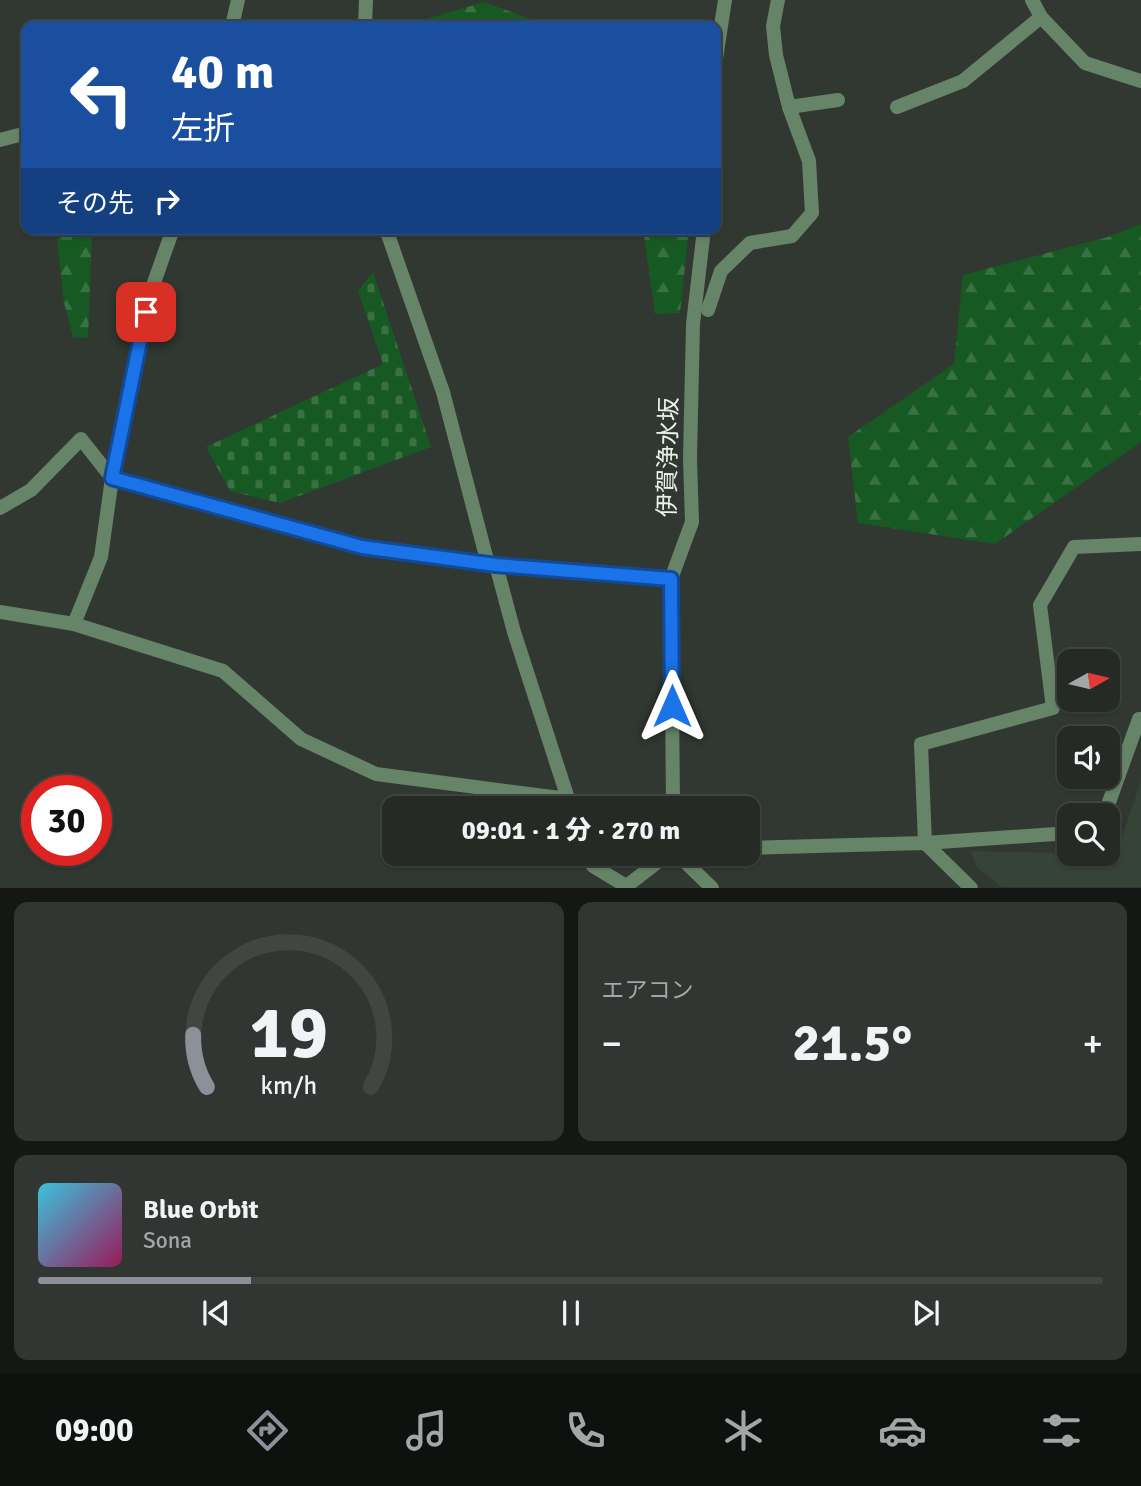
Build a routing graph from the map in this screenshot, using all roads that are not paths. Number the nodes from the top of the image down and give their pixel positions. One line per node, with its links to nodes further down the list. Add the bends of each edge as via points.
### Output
1 (238, 0): 7 (street)
2 (366, 0): 8 (street)
3 (725, 0): 9 (street)
4 (778, 0): 12 (street, via 773,26)
5 (1031, 0): 6 (street)
6 (1041, 18): 10 (street, via 1085,63); 13 (street, via 963,81)
7 (233, 21)
8 (365, 21)
9 (721, 26)
10 (1141, 81)
11 (838, 100): 12 (street)
12 (789, 107): 19 (street, via 809,161 811,213 792,236 750,243 721,271)
13 (897, 107)
14 (19, 135): 15 (street)
15 (0, 140)
16 (171, 235): 20 (street, via 150,291)
17 (388, 235): 23 (street, via 443,392)
18 (703, 235): 24 (street, 伊賀浄水坂, via 693,324 692,522)
19 (708, 310)
20 (112, 478): 21 (street, via 80,439 31,490); 23 (street, via 362,547); 26 (street, via 101,557)
21 (0, 508)
22 (1141, 544): 33 (street, via 1074,547 1040,605 1053,708 921,744)
23 (492, 565): 24 (street); 29 (street)
24 (671, 579): 30 (street, 伊賀浄水坂)
25 (0, 611): 26 (street)
26 (74, 624): 28 (street, via 222,671 302,739 376,774)
27 (1141, 719): 31 (street)
28 (518, 796)
29 (567, 796)
30 (673, 796)
31 (1109, 803)
32 (1057, 834): 33 (street)
33 (925, 843): 34 (street); 40 (street)
34 (760, 848)
35 (593, 866): 38 (street)
36 (652, 866): 38 (street)
37 (690, 866): 39 (street)
38 (625, 886)
39 (712, 887)
40 (971, 887)

